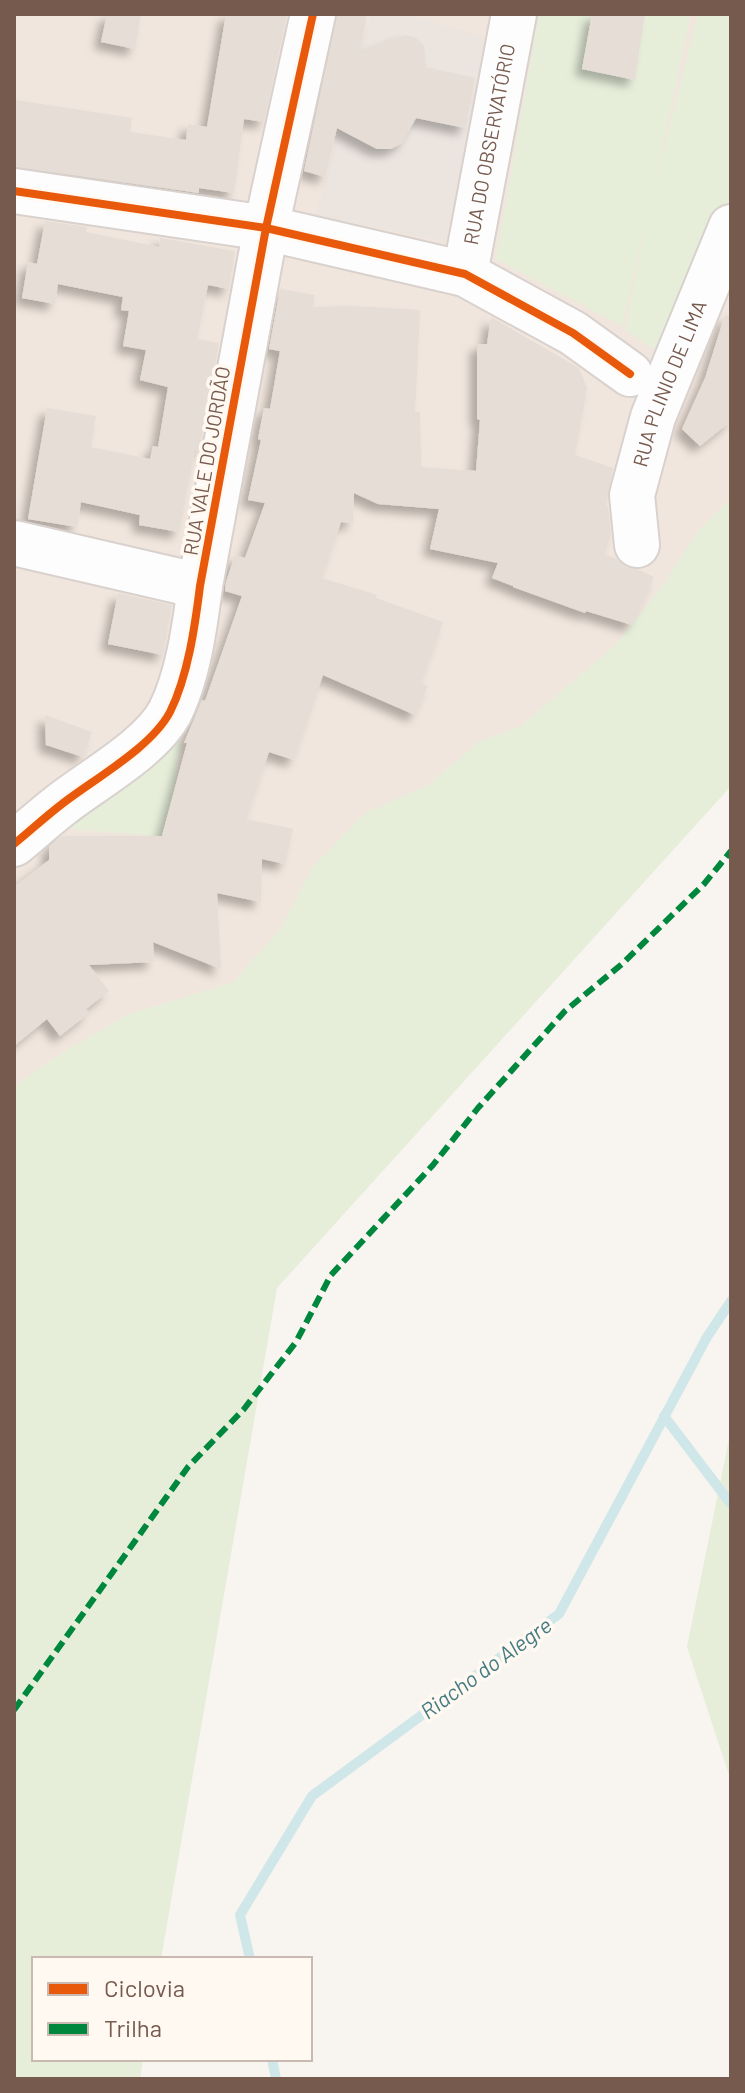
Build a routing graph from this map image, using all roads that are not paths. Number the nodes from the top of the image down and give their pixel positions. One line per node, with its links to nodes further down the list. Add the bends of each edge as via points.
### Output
1 (313, 14): 5 (street, RUA VALE DO JORDÃO)
2 (514, 14): 6 (street, RUA DO OBSERVATÓRIO)
3 (14, 191): 5 (street)
4 (731, 227): 9 (street, RUA PLINIO DE LIMA, via 653,417 632,495)
5 (266, 228): 6 (street); 10 (street, RUA VALE DO JORDÃO)
6 (465, 274): 7 (street, via 573,333)
7 (630, 374)
8 (14, 543): 10 (street)
9 (637, 545)
10 (200, 586): 12 (street, RUA VALE DO JORDÃO, via 195,630 169,714 144,743)
11 (14, 805): 12 (street)
12 (60, 806): 13 (street, RUA VALE DO JORDÃO)
13 (14, 844)

